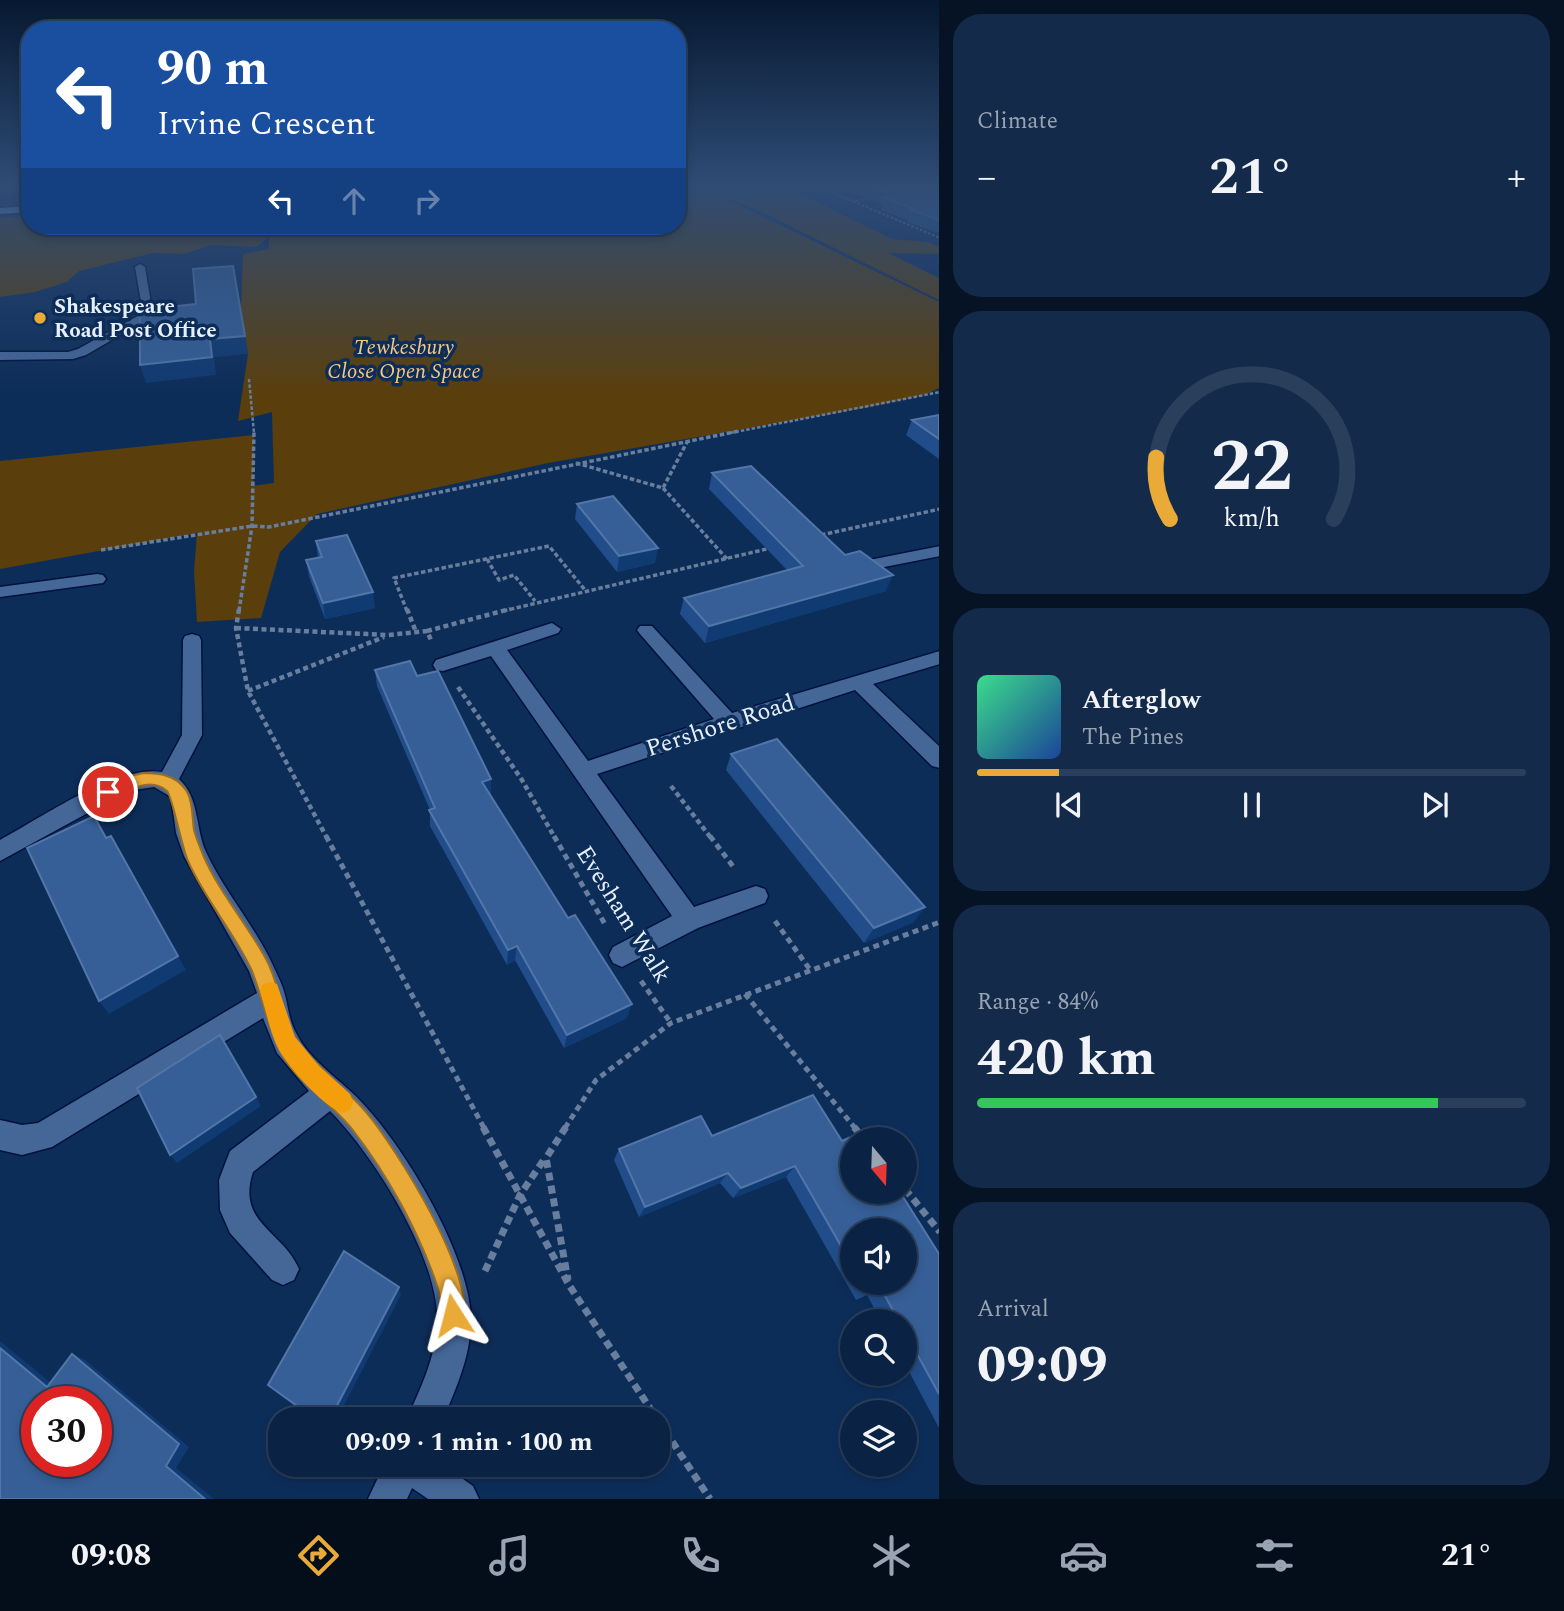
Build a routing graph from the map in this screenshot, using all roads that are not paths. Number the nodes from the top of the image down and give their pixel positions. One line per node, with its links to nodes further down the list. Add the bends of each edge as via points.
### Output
1 (139, 267): 2 (street, via 149,314 69,356)
2 (0, 356)
3 (931, 553): 4 (street); 5 (street)
4 (864, 566)
5 (939, 569)
6 (97, 579): 7 (street)
7 (0, 592)
8 (552, 629): 11 (street)
9 (646, 630): 15 (street)
10 (192, 640): 18 (street, via 192,735)
11 (495, 647): 13 (street); 17 (street)
12 (939, 657): 14 (street, Pershore Road)
13 (443, 665)
14 (857, 681): 15 (street, Pershore Road); 16 (street)
15 (728, 722): 17 (street, Pershore Road)
16 (939, 760)
17 (583, 771): 21 (street)
18 (166, 783): 19 (street, via 143,779 122,785); 23 (street, via 180,794 186,833 197,861 260,967)
19 (0, 851)
20 (756, 896): 21 (street)
21 (689, 920): 22 (street)
22 (622, 955)
23 (273, 998): 24 (street, via 287,1043 311,1074); 25 (street, via 42,1136 22,1140)
24 (332, 1091): 26 (street, via 242,1162 235,1176 235,1215); 27 (street, via 392,1168 435,1247 452,1292 454,1338)
25 (0, 1135)
26 (283, 1269)
27 (431, 1407)
28 (398, 1477): 30 (street)
29 (429, 1477): 31 (street)
30 (387, 1499)
31 (460, 1499)

